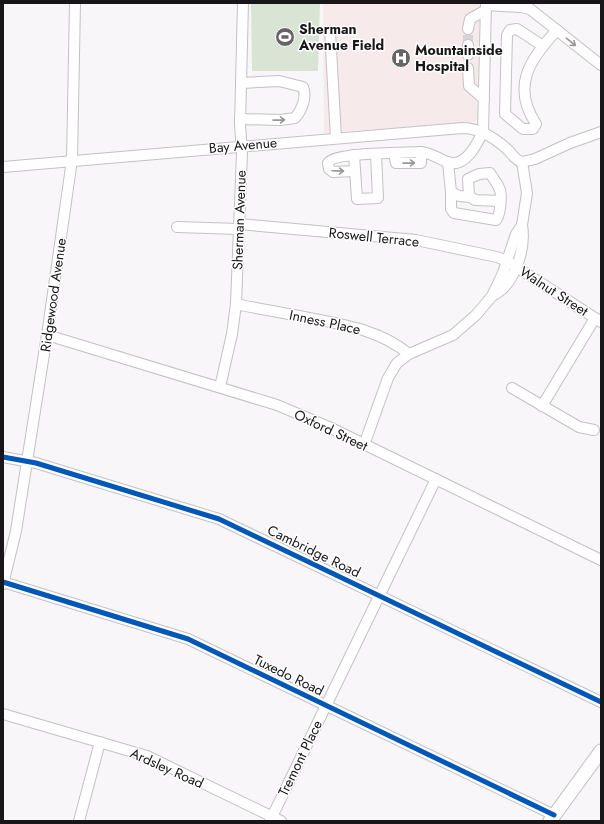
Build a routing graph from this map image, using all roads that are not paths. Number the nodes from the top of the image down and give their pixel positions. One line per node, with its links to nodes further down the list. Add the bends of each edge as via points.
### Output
1 (75, 3): 22 (street, Ridgewood Avenue)
2 (243, 3): 13 (street, Sherman Avenue)
3 (486, 6): 4 (street); 5 (street, via 470,19); 14 (street)
4 (527, 6): 6 (street)
5 (468, 29)
6 (557, 30): 9 (street); 11 (street, one-way to 11)
7 (330, 31): 18 (street)
8 (468, 45): 10 (street)
9 (542, 46): 9 (street, via 529,65 523,92 528,112 536,124 533,129 523,130 505,114 507,35 510,30 517,29)
10 (468, 55)
11 (601, 65)
12 (468, 68): 14 (street, via 469,86)
13 (241, 84): 15 (street, Sherman Avenue); 15 (street, one-way to 13, via 295,118 306,93 303,87 279,81)
14 (484, 99): 16 (street)
15 (240, 119): 19 (street, Sherman Avenue)
16 (483, 132): 18 (street, Bay Avenue, via 462,128); 23 (street, via 469,155 459,162); 24 (street)
17 (601, 132): 24 (street)
18 (336, 138): 19 (street, Bay Avenue)
19 (241, 145): 22 (street, Bay Avenue); 32 (street, Sherman Avenue)
20 (376, 154): 21 (street); 23 (street, via 421,152); 26 (street, via 378,198 356,199)
21 (354, 155): 26 (street); 26 (street, one-way to 26, via 333,158 328,163 328,169 332,172)
22 (72, 160): 25 (street, Bay Avenue); 39 (street, Ridgewood Avenue)
23 (448, 162): 27 (street)
24 (522, 162): 30 (street, via 527,193)
25 (3, 167)
26 (355, 171)
27 (451, 192): 28 (street); 29 (street, via 451,209 454,213 490,221 498,218)
28 (470, 197): 29 (street, via 475,200); 29 (street, via 468,180 479,174 490,173 500,190)
29 (499, 201)
30 (522, 225): 34 (street, via 516,234); 35 (street, via 524,235)
31 (177, 227): 32 (street)
32 (239, 230): 33 (street); 34 (street, Roswell Terrace, via 416,240); 37 (street, Sherman Avenue)
33 (185, 234)
34 (507, 261): 35 (street, Walnut Street); 36 (street)
35 (516, 267): 36 (street, via 499,292); 38 (street, Walnut Street)
36 (492, 296): 40 (street, via 476,315 453,335)
37 (236, 304): 40 (street, Inness Place, via 358,327 380,335); 41 (street, Sherman Avenue)
38 (598, 320): 43 (street)
39 (48, 334): 41 (street, Oxford Street); 47 (street, Ridgewood Avenue)
40 (409, 354): 45 (street, via 392,370)
41 (220, 388): 45 (street, Oxford Street, via 277,405)
42 (512, 388): 43 (street)
43 (542, 406): 44 (street, via 579,427)
44 (594, 430)
45 (364, 445): 48 (street, Oxford Street)
46 (3, 457): 47 (street, Cambridge Road)
47 (27, 461): 50 (street, Ridgewood Avenue, via 16,531); 51 (street, Cambridge Road, via 219,519)
48 (436, 479): 49 (street, Oxford Street); 51 (street, Tremont Place)
49 (601, 560)
50 (3, 583): 53 (street, Tuxedo Road, via 188,639)
51 (379, 596): 52 (street, Cambridge Road); 53 (street, Tremont Place)
52 (601, 702)
53 (325, 707): 57 (street, Tuxedo Road); 58 (street, Tremont Place)
54 (3, 714): 55 (street, Ardsley Road)
55 (100, 742): 58 (street, Ardsley Road, via 147,756); 59 (street)
56 (601, 751): 57 (main road)
57 (552, 818)
58 (274, 820)
59 (79, 821)

